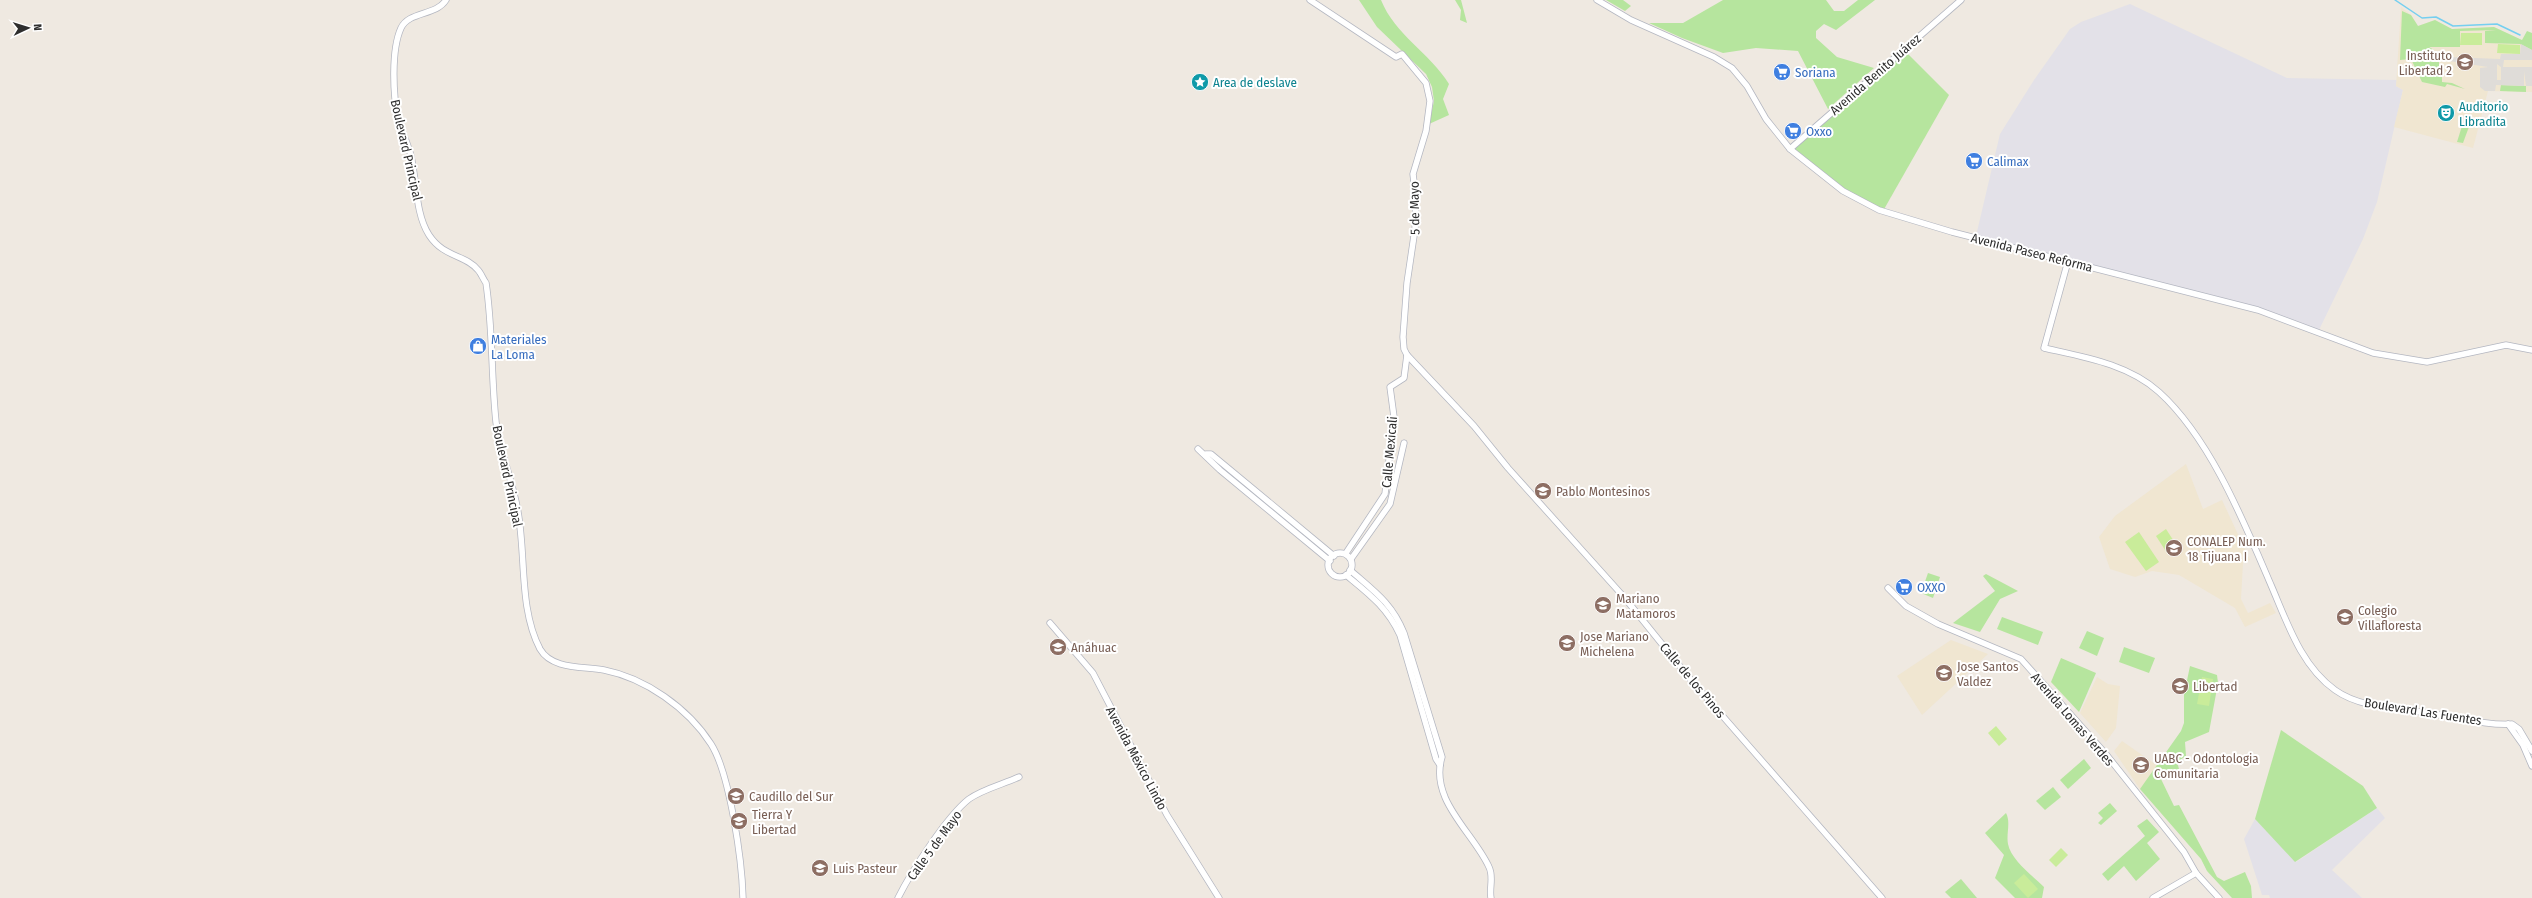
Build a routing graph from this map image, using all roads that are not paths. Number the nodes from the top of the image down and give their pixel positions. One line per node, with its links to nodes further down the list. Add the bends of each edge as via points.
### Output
1 (446, 0): 25 (street, Boulevard Principal, via 442,6 414,17 402,26 397,40 394,95 398,119 410,155 422,218 429,234 447,253 478,269 486,283 496,424 519,512 528,609 534,636 541,652 556,663 629,677 655,690 695,725 712,745 726,784)
2 (1310, 0): 7 (street, 5 de Mayo, via 1396,57 1402,54 1426,83 1430,101 1426,131 1413,174 1416,199 1415,229 1407,282)
3 (1597, 0): 5 (street, Avenida Paseo Reforma, via 1631,20 1714,57 1732,68 1747,86 1766,119)
4 (1961, 0): 5 (street, Avenida Benito Juárez)
5 (1790, 149): 6 (street, Avenida Paseo Reforma, via 1843,191 1879,210 1929,226)
6 (2068, 261): 8 (street, Avenida Paseo Reforma, via 2258,310 2373,353 2428,362 2506,345); 20 (street, Boulevard Las Fuentes, via 2044,348 2129,371 2159,391 2178,412 2205,448 2316,675 2336,691 2363,703)
7 (1404, 349): 9 (street, Calle de los Pinos)
8 (2532, 350)
9 (1407, 355): 13 (street, Calle Mexicali, via 1404,378 1390,387 1394,417 1385,494); 29 (street, Calle de los Pinos, via 1474,426 1508,468 1624,597 1691,680)
10 (1404, 443): 15 (street, Calle Mexicali, via 1390,504)
11 (1198, 448): 12 (street)
12 (1206, 454): 14 (street, via 1211,454); 16 (street, via 1220,470)
13 (1346, 553): 14 (street); 15 (street)
14 (1334, 556): 16 (street)
15 (1351, 558): 17 (street)
16 (1330, 561): 17 (street, via 1328,569 1331,576 1337,578)
17 (1348, 572): 28 (street, via 1396,614 1436,759 1440,765 1441,786 1445,799 1490,868)
18 (1888, 588): 24 (street, Avenida Lomas Verdes, via 1906,606 1938,624 2021,659 2104,753 2184,852)
19 (1050, 623): 27 (street, Avenida México Lindo, via 1093,673 1167,815)
20 (2508, 724): 21 (street, Boulevard Las Fuentes, via 2516,725); 22 (street, via 2523,745)
21 (2532, 751)
22 (2532, 766)
23 (1020, 777): 26 (street, Calle 5 de Mayo, via 970,799 960,807)
24 (2196, 873): 30 (street); 31 (street, Avenida Lomas Verdes)
25 (743, 898)
26 (898, 898)
27 (1219, 898)
28 (1491, 898)
29 (1882, 898)
30 (2154, 898)
31 (2219, 898)

